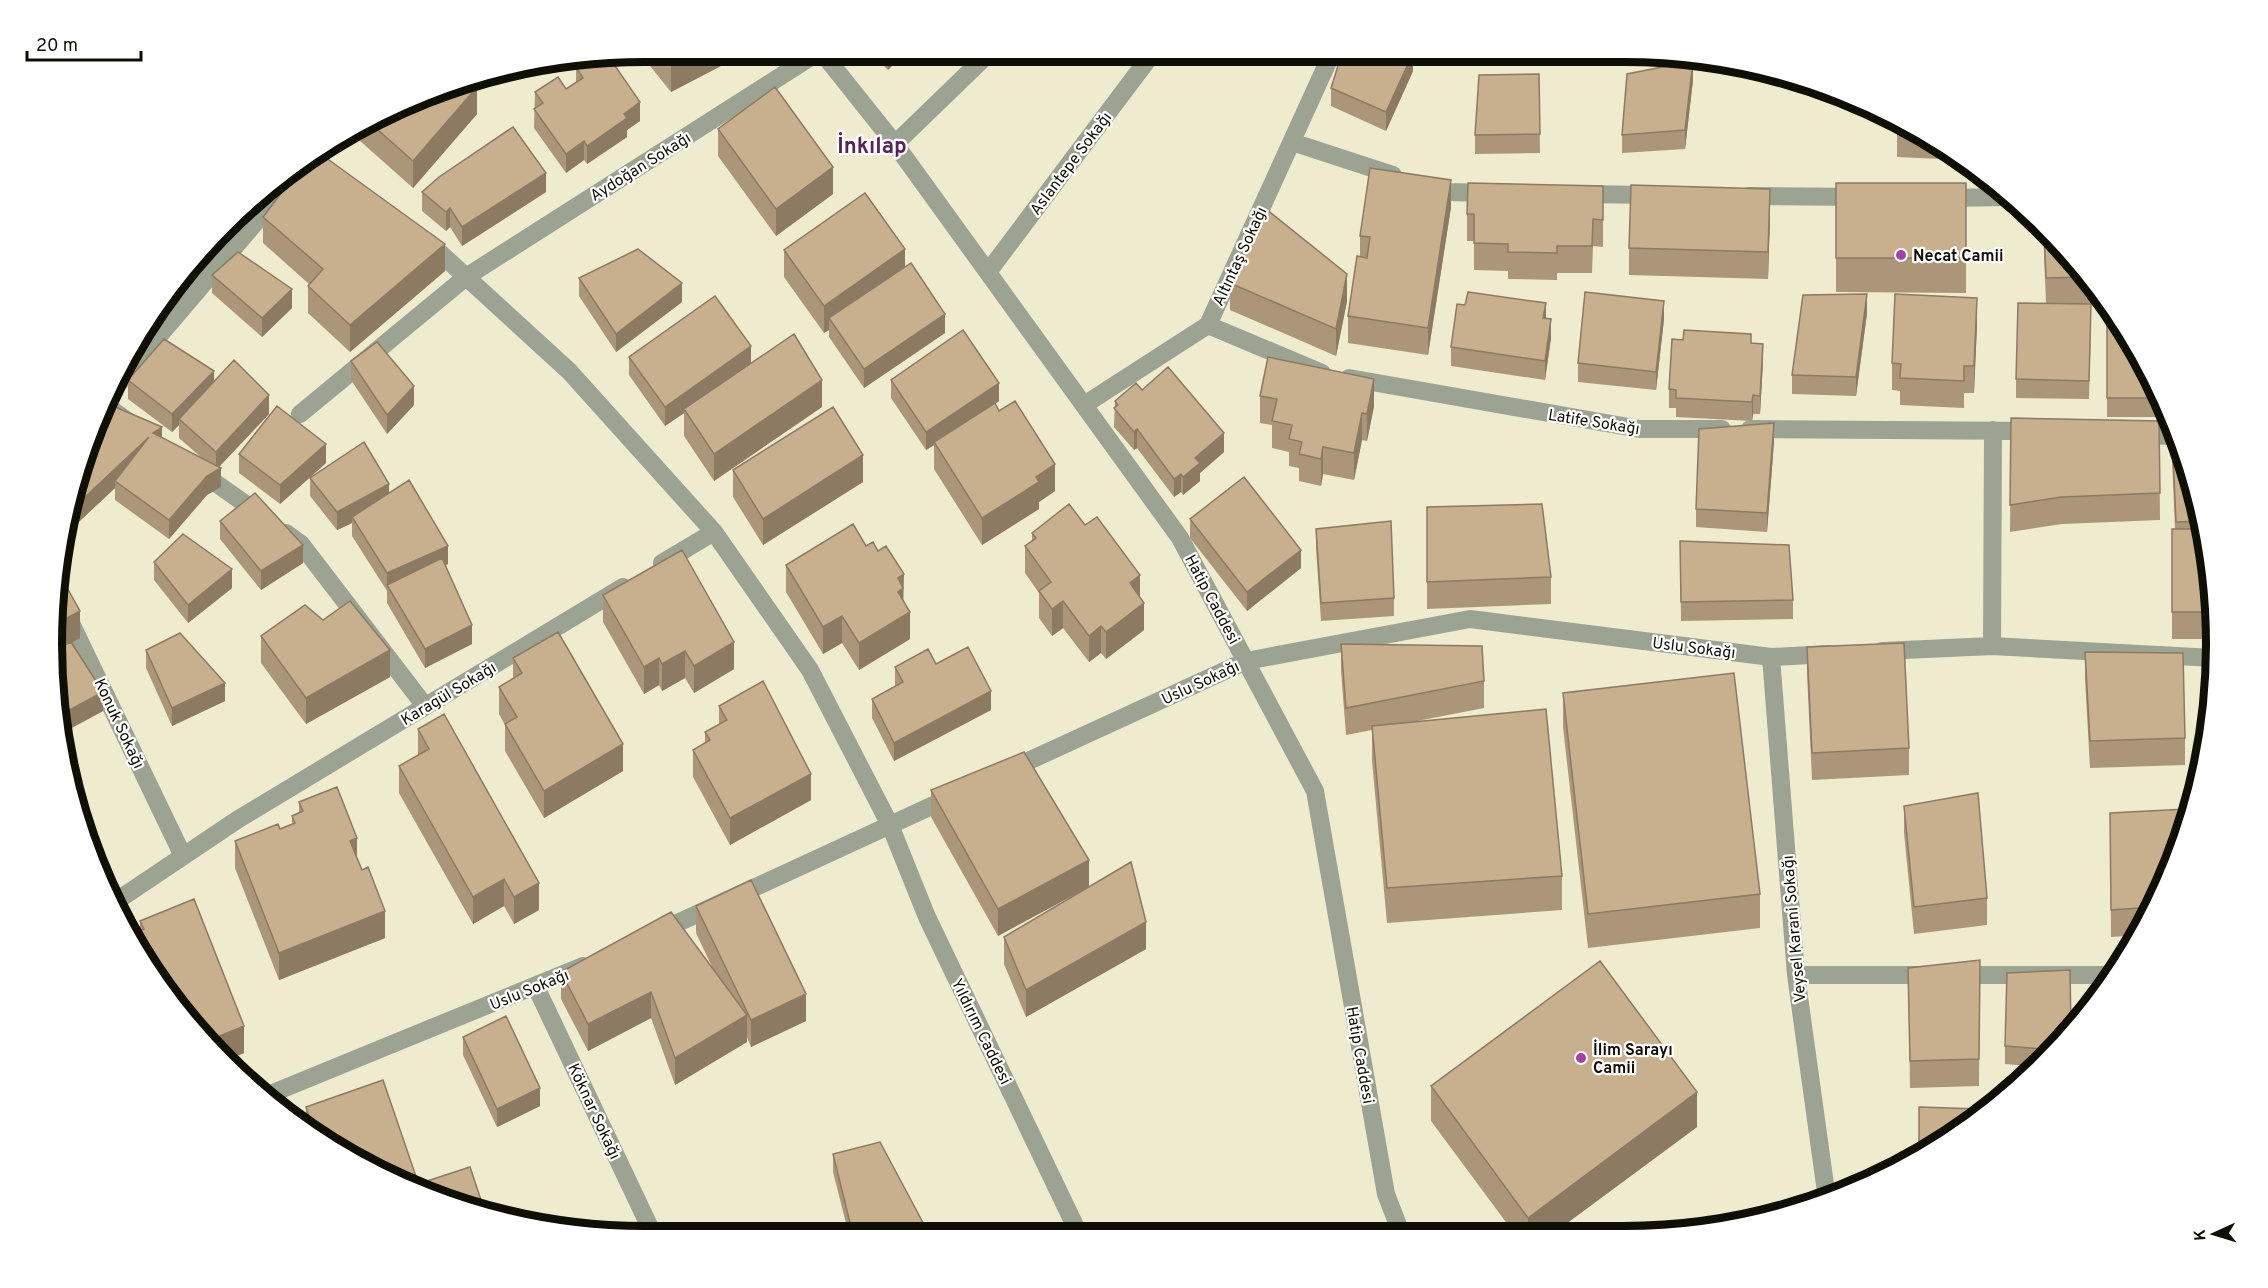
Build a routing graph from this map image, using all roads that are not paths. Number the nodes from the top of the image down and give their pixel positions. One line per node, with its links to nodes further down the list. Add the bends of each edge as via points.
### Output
1 (803, 62): 18 (street, Aydoğan Sokağı)
2 (830, 62): 7 (street, Hatip Caddesi)
3 (980, 62): 7 (street)
4 (1146, 62): 17 (street, Aslantepe Sokağı)
5 (1328, 62): 6 (street, Altıntaş Sokağı)
6 (1292, 142): 9 (street, via 1448,192); 19 (street, Altıntaş Sokağı)
7 (895, 144): 17 (street, Hatip Caddesi)
8 (288, 183): 20 (street)
9 (1508, 193)
10 (1568, 194): 11 (street)
11 (1676, 195)
12 (1736, 195): 14 (street)
13 (1996, 196): 15 (street)
14 (1879, 197)
15 (1927, 198)
16 (413, 228): 18 (street, Yıldırım Caddesi)
17 (988, 272): 21 (street, Hatip Caddesi)
18 (466, 277): 23 (street, Aydoğan Sokağı); 30 (street, Yıldırım Caddesi, via 569,370)
19 (1208, 325): 21 (street, Altıntaş Sokağı); 24 (street, Latife Sokağı, via 1324,374 1640,429)
20 (135, 362)
21 (1084, 405): 35 (street, Hatip Caddesi, via 1180,538)
22 (111, 409): 25 (street)
23 (300, 414)
24 (1993, 430): 26 (street, Latife Sokağı); 32 (street)
25 (142, 432)
26 (2056, 432)
27 (2113, 434): 28 (street)
28 (2168, 436)
29 (187, 463): 36 (street, via 301,544)
30 (714, 532): 36 (street, Karagül Sokağı); 39 (street, Yıldırım Caddesi, via 810,670)
31 (63, 607): 40 (street, Konuk Sokağı)
32 (1992, 646): 33 (street, Uslu Sokağı); 34 (street, Uslu Sokağı)
33 (1771, 657): 35 (street, Uslu Sokağı, via 1470,620); 44 (street, Veysel Karani Sokağı)
34 (2206, 658)
35 (1246, 661): 37 (street, Uslu Sokağı); 51 (street, Hatip Caddesi, via 1315,791 1386,1194)
36 (425, 706): 40 (street, Karagül Sokağı)
37 (998, 775)
38 (965, 790): 39 (street)
39 (890, 825): 42 (street); 50 (street, Yıldırım Caddesi, via 927,917)
40 (183, 856): 41 (street, Karagül Sokağı)
41 (120, 898)
42 (640, 940)
43 (597, 960): 46 (street, Uslu Sokağı)
44 (1796, 975): 45 (street); 48 (street, Veysel Karani Sokağı)
45 (2103, 975)
46 (536, 987): 47 (street, Uslu Sokağı); 49 (street, Köknar Sokağı)
47 (273, 1093)
48 (1826, 1190)
49 (649, 1226)
50 (1075, 1226)
51 (1398, 1226)

